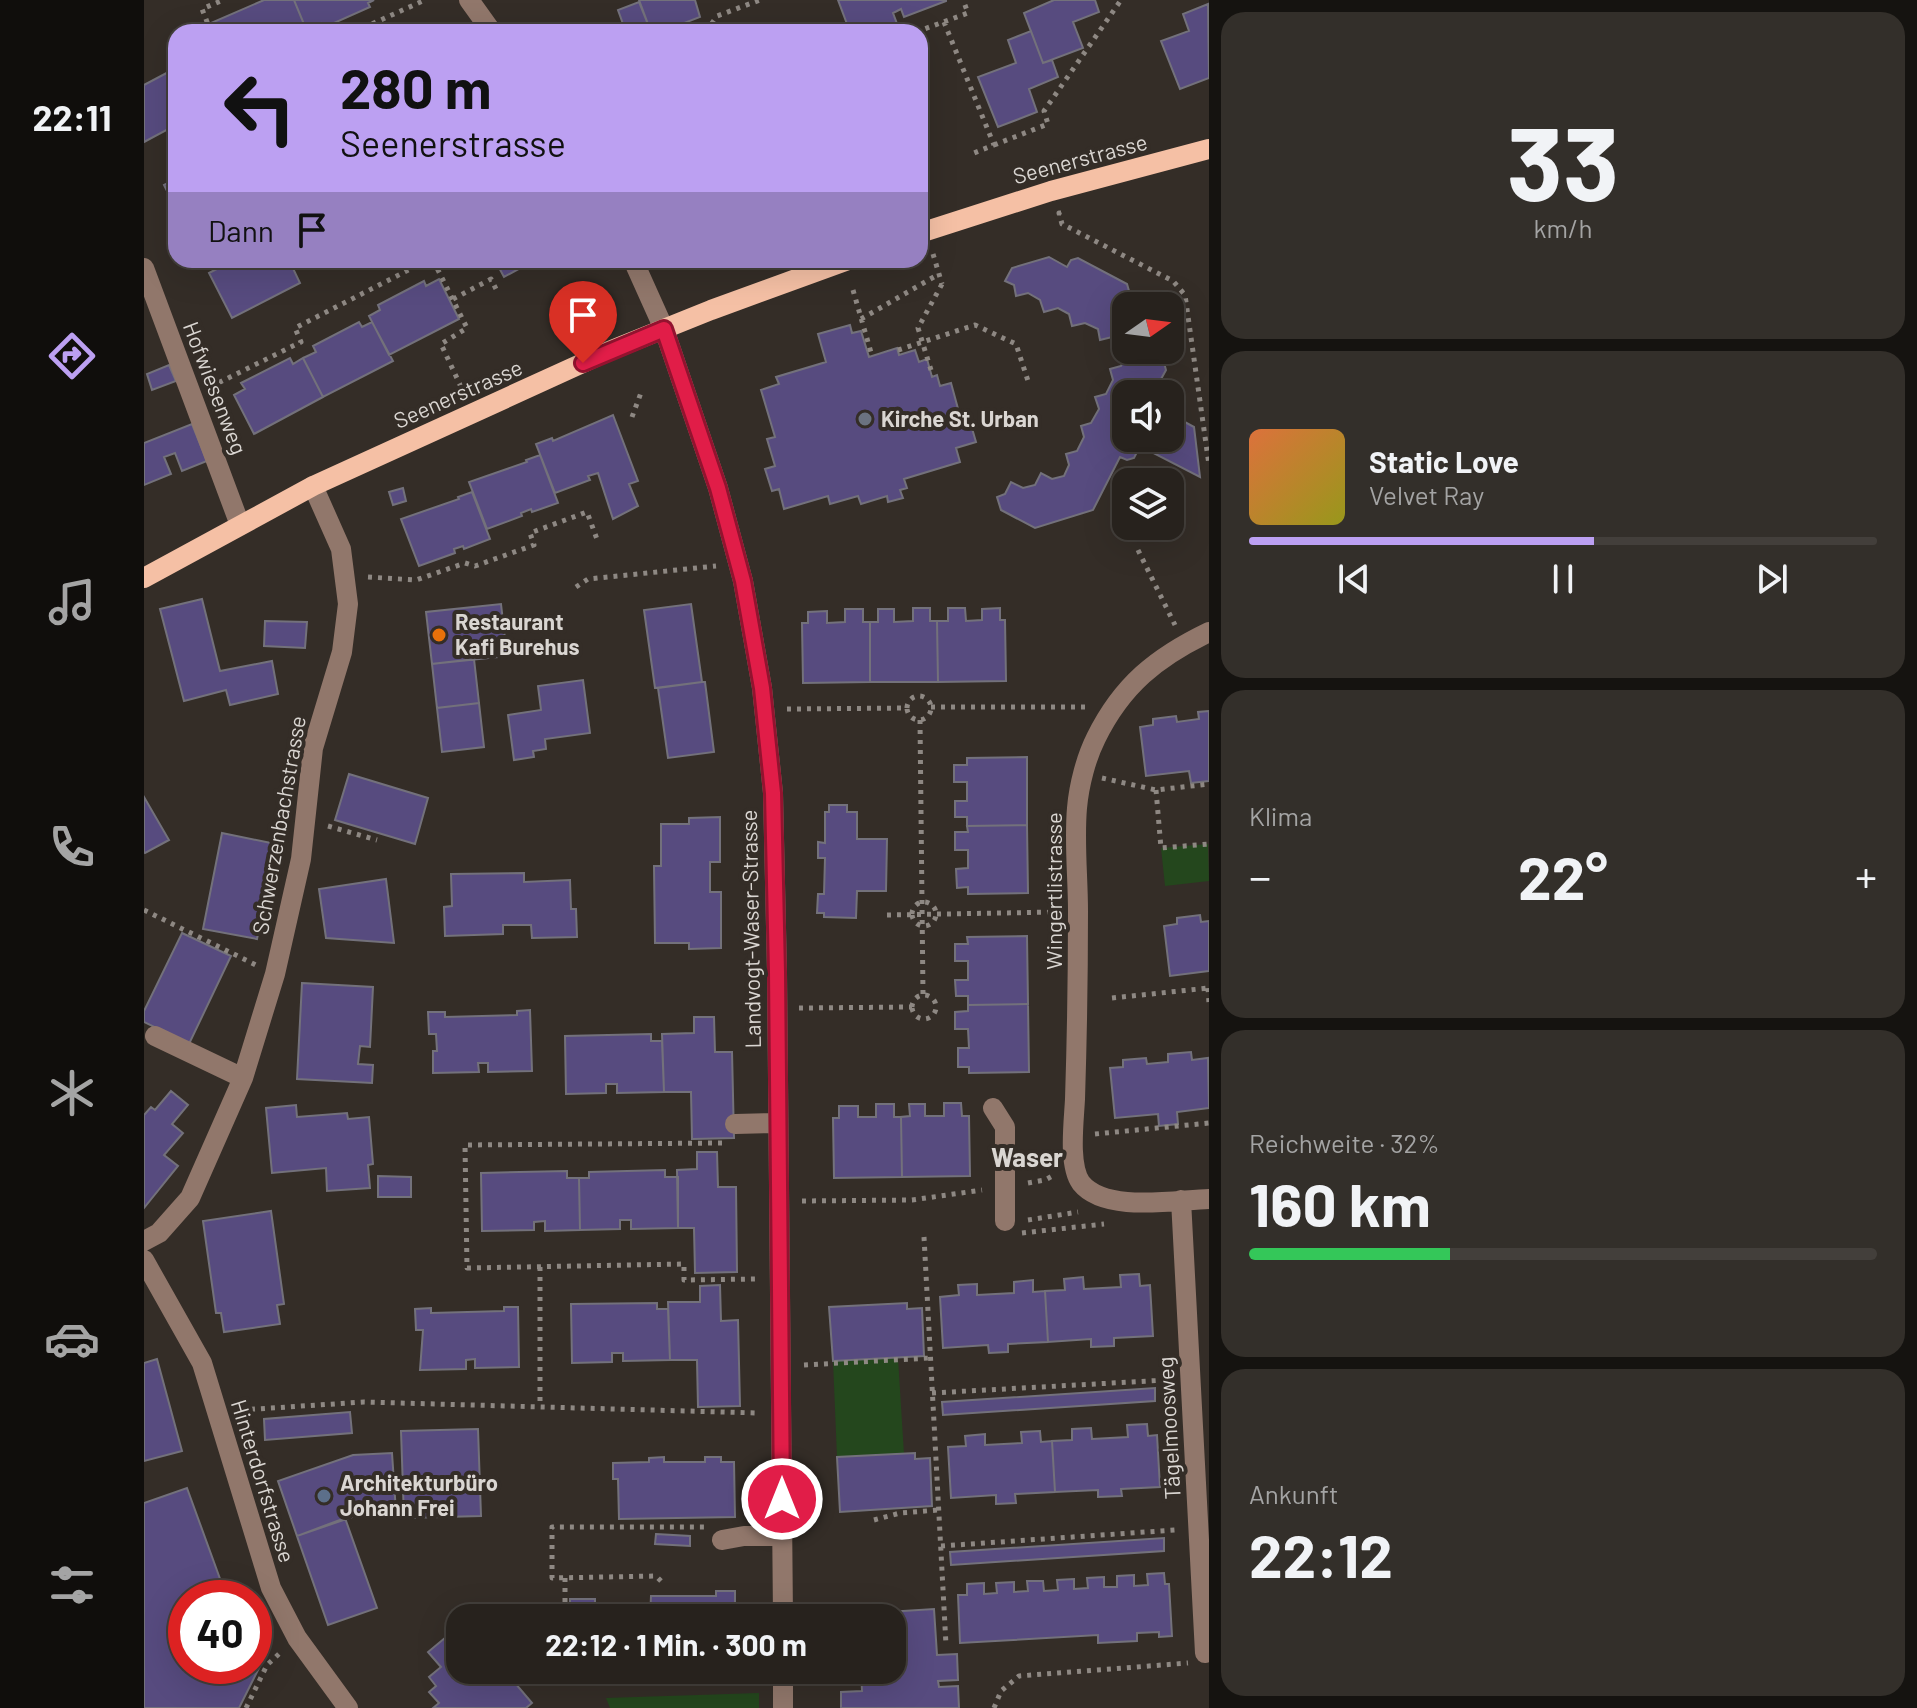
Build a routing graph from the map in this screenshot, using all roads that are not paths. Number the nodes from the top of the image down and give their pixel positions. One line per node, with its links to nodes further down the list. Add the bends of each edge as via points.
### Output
1 (469, 0): 2 (street)
2 (486, 24)
3 (1209, 149): 4 (main road, Seenerstrasse)
4 (928, 230)
5 (144, 268): 10 (street, Hofwiesenweg)
6 (637, 268): 8 (street, Landvogt-Waser-Strasse)
7 (827, 268): 8 (main road, Seenerstrasse)
8 (664, 329): 9 (main road, Seenerstrasse); 16 (street, Landvogt-Waser-Strasse, via 733,540 762,688 773,793)
9 (313, 486): 10 (main road, Seenerstrasse); 14 (street, Schwerzenbachstrasse, via 341,549 348,604 342,652 313,748 301,859 275,974)
10 (240, 525): 11 (main road, Seenerstrasse)
11 (144, 578)
12 (1209, 632): 19 (street, Wingertlistrasse, via 1138,677 1112,711 1095,739 1077,808 1073,1154 1079,1181 1096,1197 1119,1202)
13 (155, 1036): 14 (street)
14 (243, 1078): 21 (street, Schwerzenbachstrasse, via 190,1198 159,1233)
15 (993, 1108): 20 (street, via 1005,1127)
16 (778, 1123): 17 (street); 24 (street, Landvogt-Waser-Strasse)
17 (731, 1134)
18 (1209, 1199): 19 (street)
19 (1181, 1200): 26 (street, Tägelmoosweg)
20 (1005, 1221)
21 (144, 1241)
22 (144, 1260): 28 (street, Hinterdorfstrasse, via 202,1363 271,1588 297,1638)
23 (716, 1534): 24 (street)
24 (782, 1536): 25 (street, Landvogt-Waser-Strasse)
25 (783, 1604)
26 (1205, 1653)
27 (783, 1684): 29 (street)
28 (348, 1708)
29 (783, 1708)

